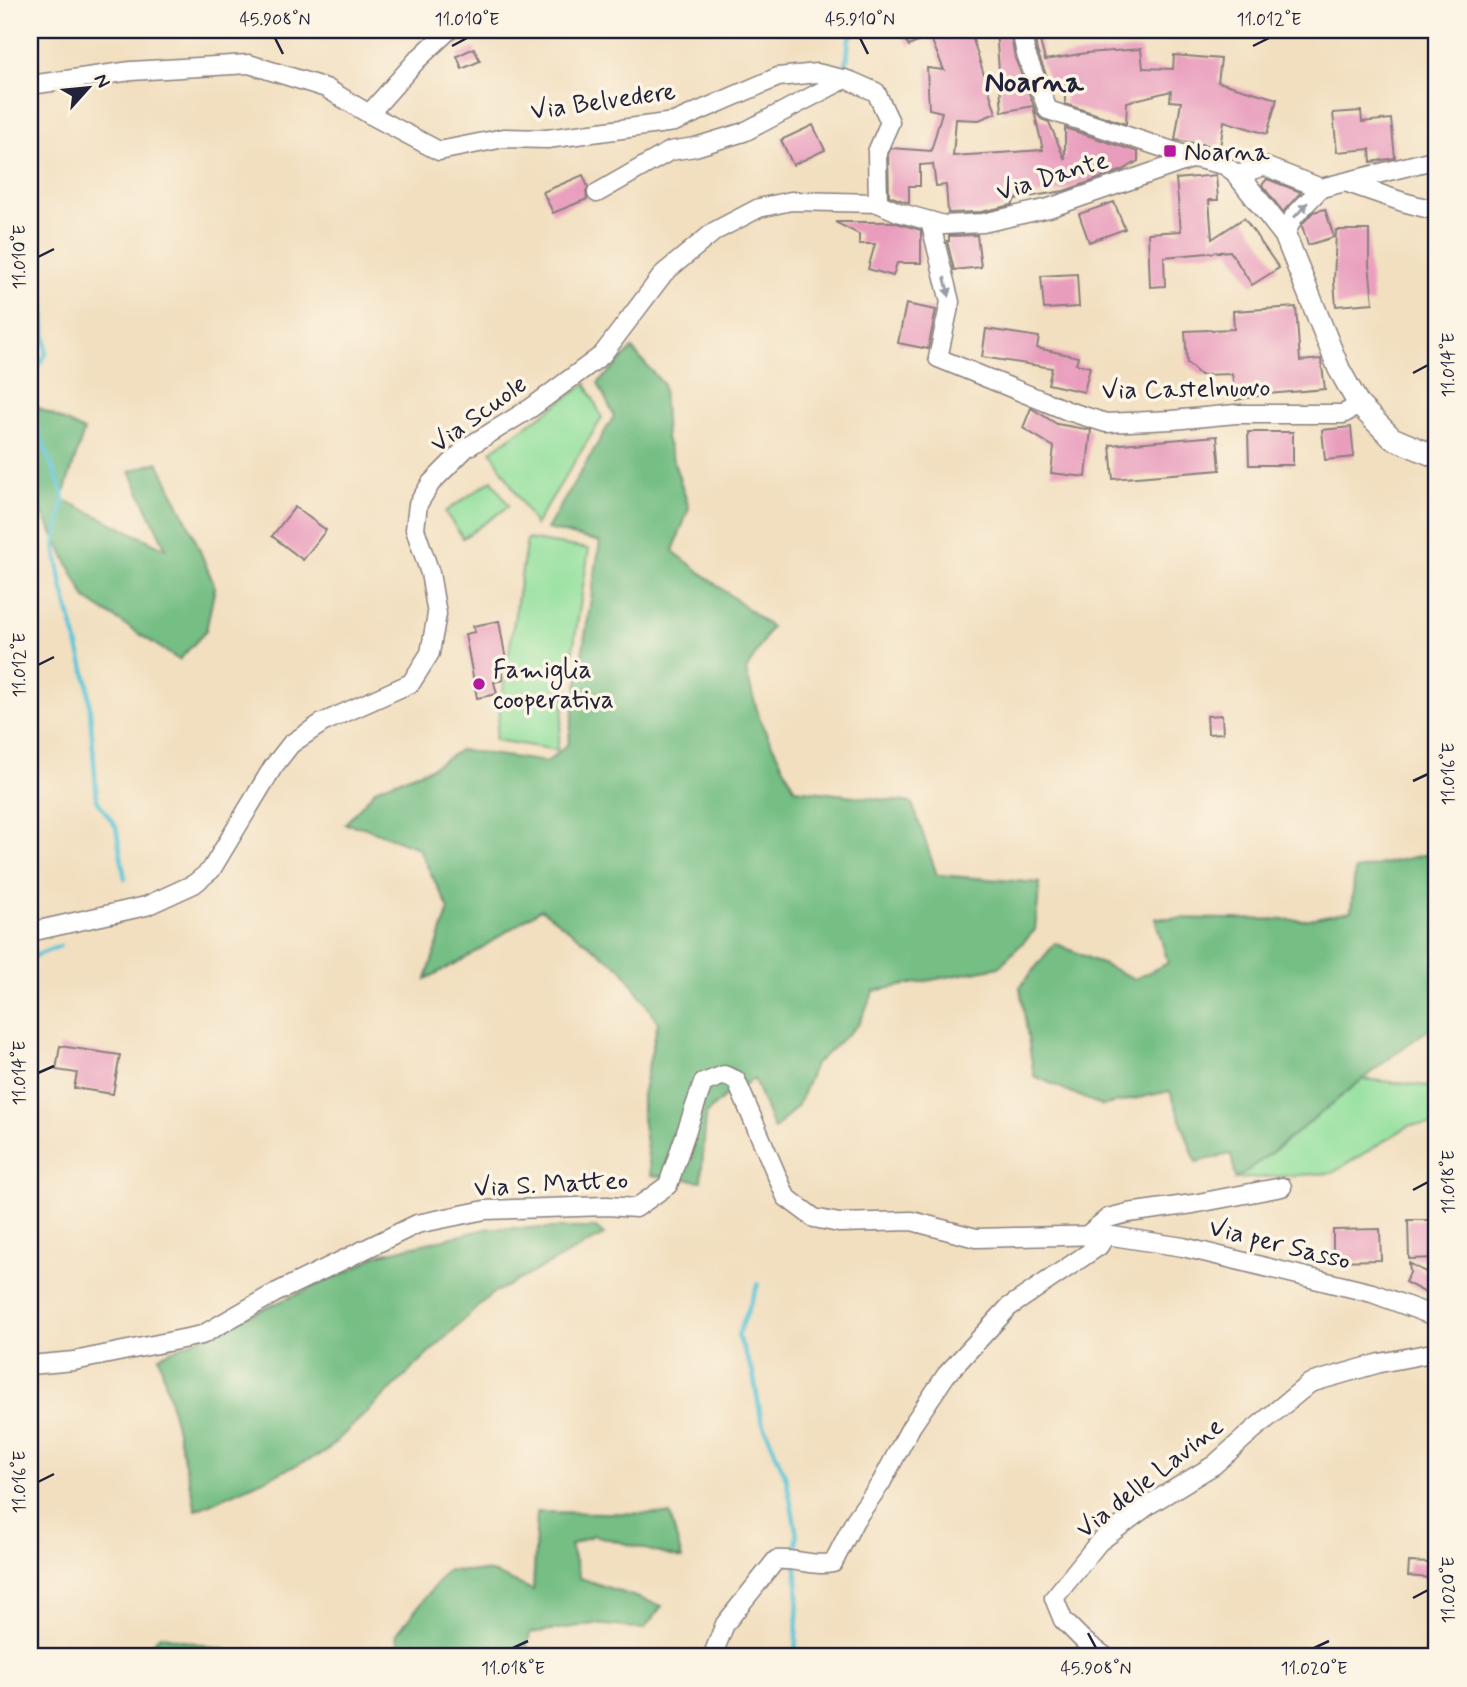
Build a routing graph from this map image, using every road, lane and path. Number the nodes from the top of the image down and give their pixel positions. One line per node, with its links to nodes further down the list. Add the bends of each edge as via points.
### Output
1 (449, 30): 5 (street)
2 (1021, 30): 6 (street, via 1048,110)
3 (845, 79): 5 (street, Via Belvedere, via 817,73 778,78 674,122 547,139 504,138 439,150); 11 (street, via 744,132 670,151); 12 (street, Via Belvedere, via 876,92 890,122 877,152)
4 (30, 85): 5 (street, Via Belvedere, via 131,71 249,64 326,88)
5 (369, 114)
6 (1194, 158): 8 (street, via 1224,165); 14 (street, Via Dante, via 1049,208 984,223)
7 (1437, 159): 9 (street)
8 (1238, 175): 10 (street, via 1264,166); 15 (street)
9 (1348, 183): 10 (street); 13 (street)
10 (1321, 188): 15 (street, one-way to 10, via 1294,216)
11 (597, 193)
12 (877, 203): 14 (street, Via Dante); 18 (street, Via Scuole, via 791,201 759,208 715,231 664,273 602,355 531,408 466,448 431,483 418,504 415,529 437,614 430,653 411,683 322,723 291,744 211,870 194,884 146,906)
13 (1437, 211)
14 (930, 221): 16 (street, Via Castelnuovo, one-way to 16, via 950,302 938,358 1106,423 1236,414 1343,414)
15 (1285, 235): 16 (street, via 1339,369)
16 (1359, 405): 17 (street, via 1392,438)
17 (1437, 457)
18 (30, 932)
19 (1282, 1187): 21 (street, via 1108,1218)
20 (1106, 1234): 21 (street, Via S. Matteo); 22 (street, Via per Sasso, via 1183,1247 1372,1293); 25 (street, via 1099,1246 1009,1307 946,1375 911,1426 833,1563 818,1566 776,1560 725,1624)
21 (1086, 1236): 24 (street, Via S. Matteo, via 976,1238 912,1221 839,1223 814,1218 786,1197 736,1080 724,1075 703,1083 668,1185 636,1208 485,1210 417,1224 275,1293 202,1335 74,1361)
22 (1437, 1317)
23 (1437, 1352): 26 (street, Via delle Lavine, via 1310,1383 1214,1465 1099,1542 1054,1598 1063,1620)
24 (30, 1365)
25 (712, 1657)
26 (1106, 1657)

